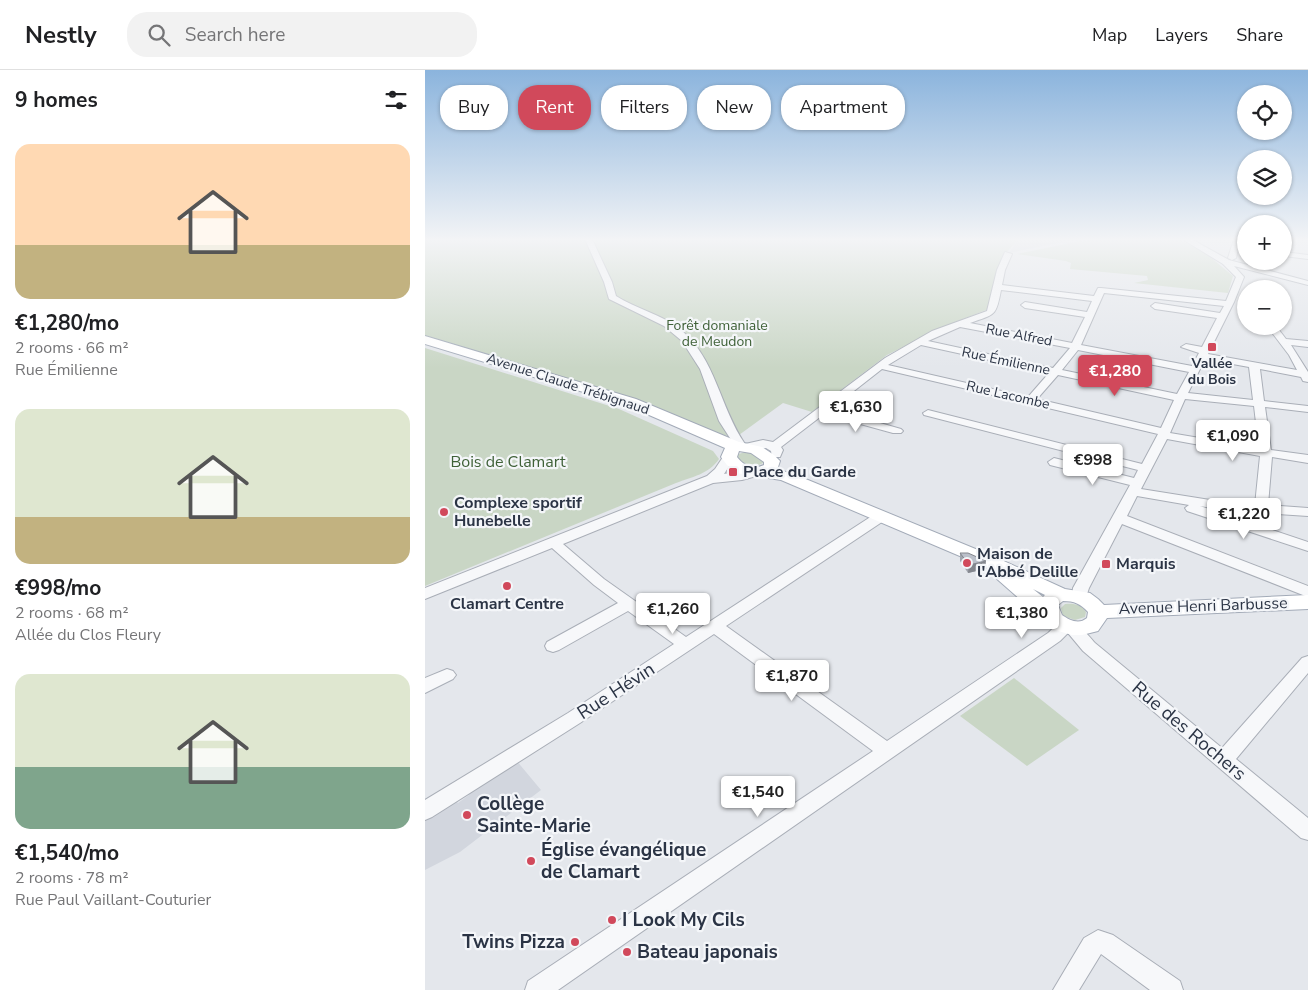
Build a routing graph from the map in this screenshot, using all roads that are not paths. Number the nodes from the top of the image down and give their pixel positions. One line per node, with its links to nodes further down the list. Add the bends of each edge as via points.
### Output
1 (608, 282): 34 (street, via 612,297 683,335 698,356)
2 (999, 282): 4 (street)
3 (1240, 282): 6 (street, via 1241,286)
4 (997, 287): 5 (street); 11 (street, via 991,312)
5 (1096, 299): 6 (street, via 1102,289); 9 (street)
6 (1229, 304): 10 (street)
7 (1025, 305): 9 (street)
8 (1155, 306): 10 (street)
9 (1089, 315): 18 (street)
10 (1223, 316): 20 (street)
11 (960, 324): 14 (street); 18 (street, Rue Alfred)
12 (1279, 335): 15 (street)
13 (425, 340): 34 (main road, Avenue Claude Trébignaud, via 631,402)
14 (921, 342): 22 (street); 24 (street, Rue Émilienne)
15 (1285, 342): 17 (street); 25 (street)
16 (425, 344): 34 (main road, Avenue Claude Trébignaud, via 623,406 719,447)
17 (1308, 344)
18 (1076, 346): 23 (street, Rue Alfred); 24 (street)
19 (1186, 347): 20 (street)
20 (1203, 353): 21 (street); 23 (street)
21 (1254, 365): 25 (street); 28 (street)
22 (880, 366): 27 (street, Rue Lacombe); 30 (street)
23 (1195, 370): 26 (street)
24 (1055, 372): 26 (street, Rue Émilienne); 27 (street)
25 (1307, 376)
26 (1181, 396): 28 (street); 33 (street)
27 (1031, 400): 33 (street, Rue Lacombe)
28 (1260, 403): 29 (street); 35 (street)
29 (1308, 409)
30 (823, 410): 32 (street); 38 (street)
31 (928, 413): 39 (street)
32 (897, 431)
33 (1164, 434): 35 (street, Rue Lacombe); 39 (street)
34 (737, 450): 38 (main road, via 762,452); 38 (main road, via 732,464 740,469); 40 (street)
35 (1266, 453): 36 (street, Rue Lacombe); 43 (street)
36 (1308, 459)
37 (1054, 462): 41 (street)
38 (767, 463): 40 (street, via 746,476); 45 (main road, via 785,476)
39 (1145, 468): 41 (street)
40 (711, 479): 47 (street)
41 (1136, 487): 43 (street, via 1215,505); 46 (street)
42 (1189, 507): 48 (street)
43 (1261, 509): 44 (street)
44 (1308, 512)
45 (880, 517): 49 (main road); 57 (street, Rue Hévin)
46 (1120, 518): 50 (street); 52 (street, via 1081,588)
47 (554, 543): 51 (street); 54 (street)
48 (1308, 547)
49 (988, 561): 52 (main road); 55 (main road)
50 (1308, 592)
51 (428, 593)
52 (1071, 596): 55 (main road, via 1050,601); 56 (main road, via 1092,603)
53 (1308, 602): 56 (main road, Avenue Henri Barbusse)
54 (629, 604): 59 (street); 60 (street)
55 (1048, 612): 58 (main road, via 1054,620)
56 (1098, 612): 58 (main road, via 1093,625)
57 (715, 626): 59 (street, Rue Hévin); 64 (street)
58 (1069, 627): 64 (street); 65 (street, Rue des Rochers)
59 (686, 645): 66 (street, Rue Hévin)
60 (553, 646)
61 (1308, 662): 65 (street)
62 (447, 675): 63 (street)
63 (425, 686)
64 (887, 752): 68 (street)
65 (1223, 760): 67 (street, Rue des Rochers)
66 (425, 811)
67 (1308, 831)
68 (537, 990)
69 (1065, 990): 70 (street, via 1092,946 1100,942)
70 (1171, 990)

